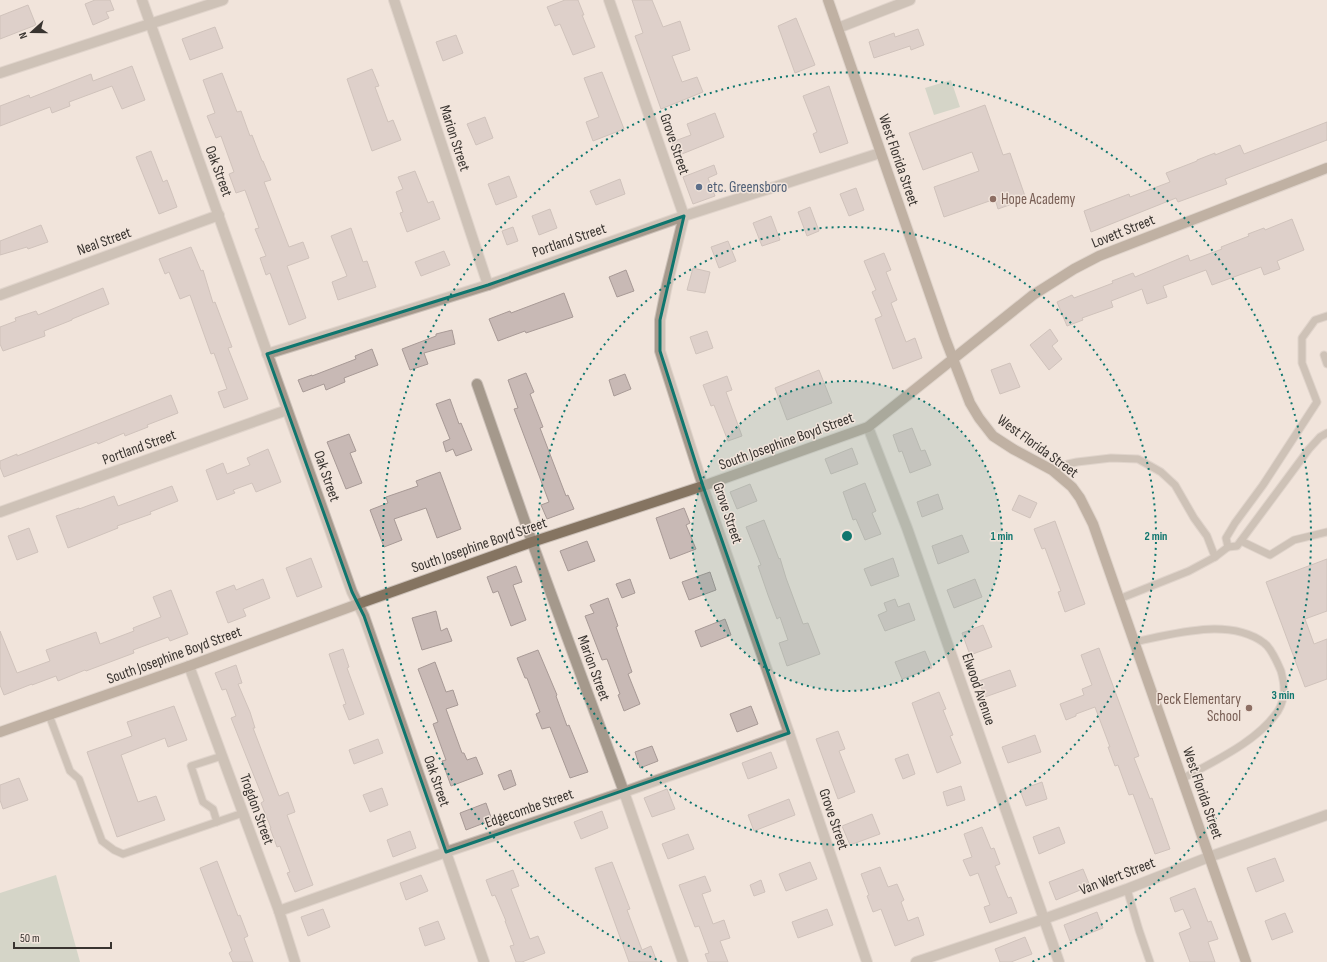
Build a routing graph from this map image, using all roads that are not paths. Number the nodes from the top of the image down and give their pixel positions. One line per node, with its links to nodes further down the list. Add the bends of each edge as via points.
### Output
1 (142, 0): 7 (street, Oak Street)
2 (223, 0): 7 (street)
3 (394, 0): 14 (street, Marion Street)
4 (609, 0): 13 (street, Grove Street)
5 (828, 0): 8 (main road, West Florida Street)
6 (910, 0): 8 (street)
7 (150, 23): 9 (street); 12 (street, Oak Street)
8 (838, 28): 10 (main road, West Florida Street)
9 (0, 73)
10 (880, 153): 13 (street, Portland Street); 19 (main road, West Florida Street)
11 (1327, 168): 19 (main road, Lovett Street, via 1119,248 1074,269 1033,295)
12 (219, 215): 15 (street, Neal Street); 17 (street, Oak Street)
13 (684, 216): 14 (street, Portland Street); 26 (street, Grove Street, via 660,320 660,351)
14 (488, 285): 17 (street, Portland Street)
15 (0, 295)
16 (1327, 316): 31 (lane, via 1315,320 1302,338 1302,363 1317,402 1235,523 1226,538)
17 (267, 354): 22 (street, Oak Street)
18 (1324, 355): 20 (lane)
19 (952, 360): 23 (main road, South Josephine Boyd Street); 25 (main road, West Florida Street, via 970,403 994,436 1012,449)
20 (1327, 364)
21 (477, 384): 30 (street, Marion Street)
22 (288, 410): 27 (street, Portland Street); 34 (street, Oak Street)
23 (868, 427): 26 (main road, South Josephine Boyd Street); 50 (street, Elwood Avenue, via 907,528)
24 (1327, 433): 29 (lane, via 1309,448)
25 (1052, 470): 32 (lane, via 1084,461 1138,459 1161,472 1175,485 1207,536); 33 (main road, West Florida Street, via 1072,487 1080,498 1093,524)
26 (703, 486): 30 (main road, South Josephine Boyd Street); 39 (street, Grove Street)
27 (0, 512)
28 (1327, 532): 29 (lane, via 1294,540 1270,555)
29 (1241, 541): 31 (lane, via 1237,546)
30 (532, 542): 34 (main road, South Josephine Boyd Street); 42 (street, Marion Street)
31 (1228, 547): 32 (lane)
32 (1215, 557): 33 (lane, via 1189,571)
33 (1119, 599): 35 (main road, West Florida Street)
34 (358, 604): 36 (main road, South Josephine Boyd Street); 46 (street, Oak Street)
35 (1134, 642): 41 (main road, West Florida Street); 41 (lane, via 1186,631 1213,629 1245,633 1265,643 1278,664 1284,683 1284,698 1278,711 1265,727)
36 (189, 666): 37 (main road, South Josephine Boyd Street); 40 (street, Trogdon Street)
37 (49, 715): 38 (main road, South Josephine Boyd Street); 45 (lane, via 70,771 78,779 102,841 114,850 123,854)
38 (0, 732)
39 (789, 733): 42 (street, Edgecombe Street); 54 (street, Grove Street)
40 (222, 756): 43 (street, Trogdon Street); 45 (lane, via 191,766 202,802 213,809)
41 (1182, 779): 47 (main road, West Florida Street)
42 (624, 792): 46 (street, Edgecombe Street); 53 (street, Marion Street)
43 (243, 813): 45 (lane); 49 (street, Trogdon Street)
44 (1327, 815): 47 (street, Van Wert Street)
45 (217, 822)
46 (446, 852): 49 (street, Edgecombe Street); 52 (street, Oak Street)
47 (1209, 857): 48 (street, Van Wert Street); 58 (main road, West Florida Street)
48 (1127, 890): 50 (street, Van Wert Street); 57 (lane)
49 (279, 911): 51 (street, Trogdon Street)
50 (1044, 919): 55 (street, Van Wert Street); 56 (street, Elwood Avenue)
51 (295, 962)
52 (484, 962)
53 (683, 962)
54 (867, 962)
55 (916, 962)
56 (1059, 962)
57 (1150, 962)
58 (1246, 962)

